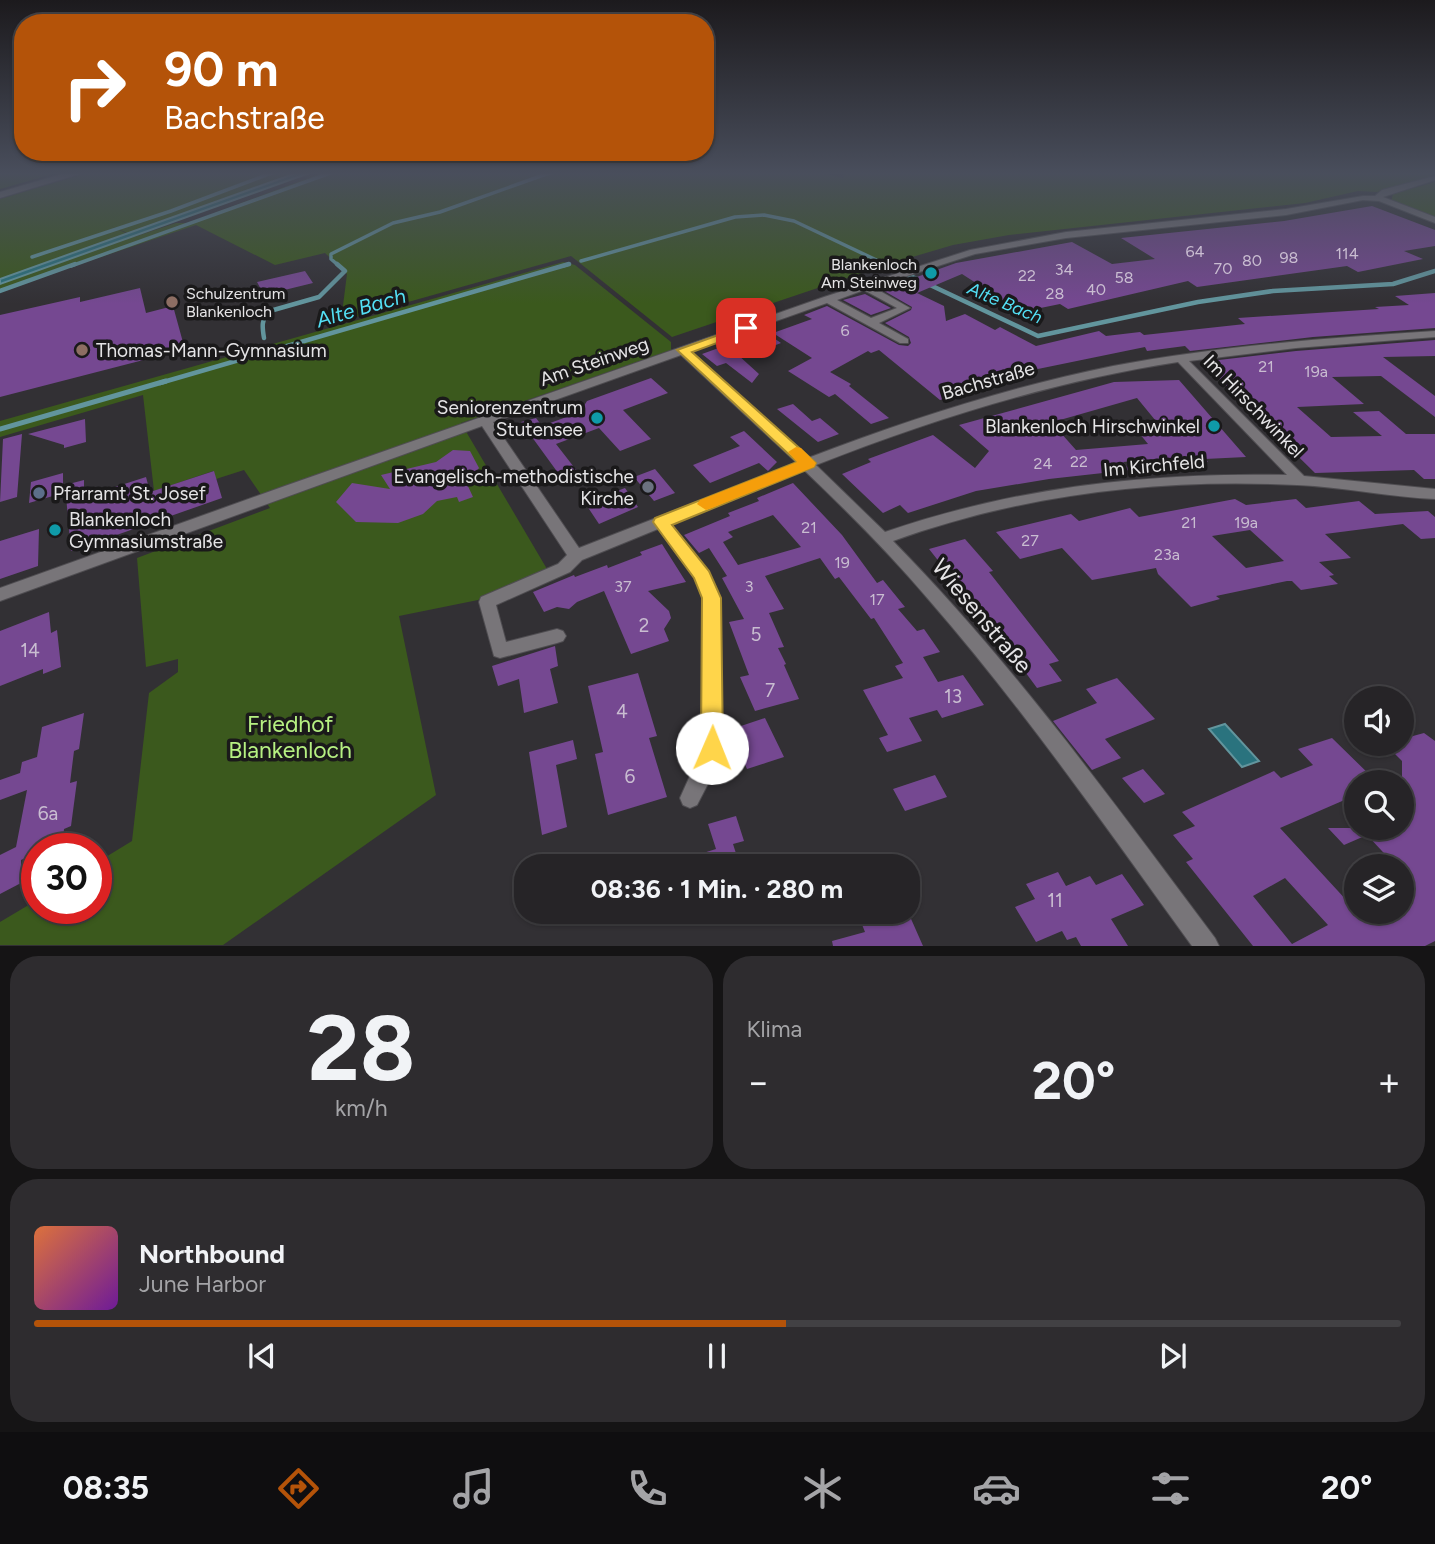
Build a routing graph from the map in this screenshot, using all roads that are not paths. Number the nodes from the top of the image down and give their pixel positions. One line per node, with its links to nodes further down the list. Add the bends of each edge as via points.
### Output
1 (1246, 216): 2 (street, Am Steinweg, via 1066,235 973,252)
2 (865, 286): 3 (street, Am Steinweg); 4 (street, via 905,308)
3 (828, 299): 4 (street); 7 (street, Am Steinweg)
4 (872, 322): 6 (street)
5 (1435, 334): 8 (street, Bachstraße)
6 (904, 341)
7 (683, 350): 9 (street, Am Steinweg); 10 (street, Wiesenstraße)
8 (1180, 358): 10 (street, Bachstraße, via 1072,379 963,408); 11 (street, Im Hirschwinkel)
9 (485, 420): 15 (street); 16 (street, Am Steinweg)
10 (808, 463): 13 (street, Bachstraße); 14 (street, Wiesenstraße)
11 (1300, 480): 12 (street, Im Kirchfeld); 14 (street, Im Kirchfeld, via 1216,479 1020,499)
12 (1435, 494)
13 (661, 522): 15 (street, Bachstraße); 18 (street, via 702,576 711,598 712,748)
14 (883, 539): 19 (street, Wiesenstraße, via 1049,734)
15 (576, 556): 17 (street, Bachstraße, via 564,568 487,602 499,651)
16 (0, 595)
17 (557, 636)
18 (690, 797)
19 (1207, 946)

